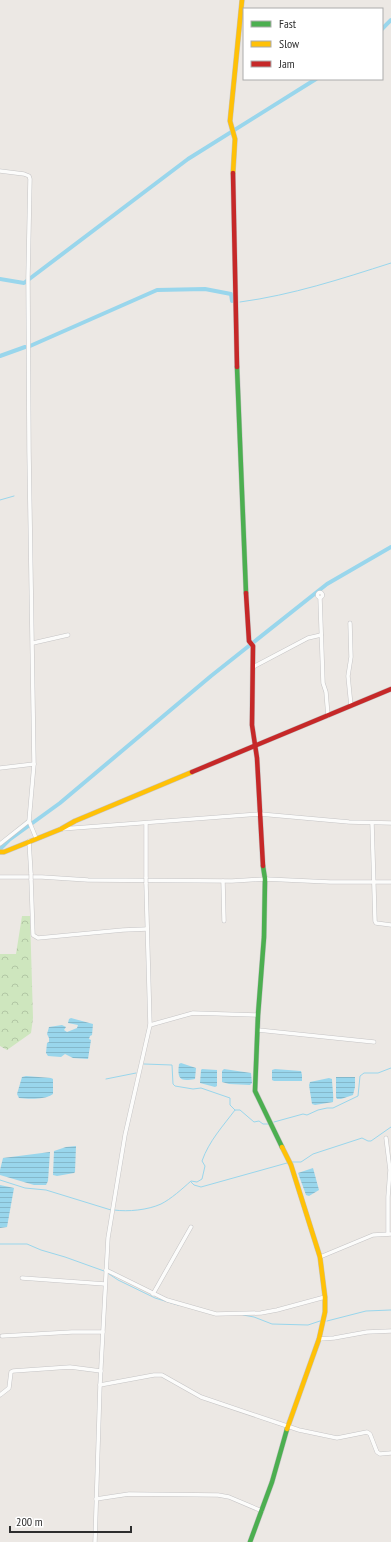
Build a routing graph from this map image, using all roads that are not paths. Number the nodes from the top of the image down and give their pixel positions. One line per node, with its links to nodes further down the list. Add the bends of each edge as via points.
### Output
1 (242, 0): 8 (street, via 230,121 234,139 235,308)
2 (0, 171): 7 (street, via 29,176 29,443)
3 (320, 598): 6 (street)
4 (350, 623): 10 (street, via 351,657 348,676)
5 (68, 635): 7 (street)
6 (321, 635): 8 (street, via 308,638); 11 (street)
7 (33, 643): 13 (street)
8 (253, 667): 12 (street, via 252,725)
9 (391, 690): 10 (street)
10 (351, 706): 11 (street)
11 (328, 716): 12 (street)
12 (255, 746): 15 (street); 20 (street)
13 (34, 764): 14 (street); 16 (street)
14 (0, 768)
15 (260, 814): 17 (street); 19 (street); 27 (street)
16 (29, 822): 21 (street); 23 (street)
17 (372, 823): 18 (street); 28 (street)
18 (391, 823)
19 (146, 824): 20 (street); 32 (street, bridge)
20 (61, 829): 21 (street)
21 (36, 838): 22 (street)
22 (29, 841): 24 (street); 32 (street, via 34,937)
23 (0, 844)
24 (2, 852)
25 (0, 877): 26 (street)
26 (224, 881): 27 (street); 30 (street)
27 (265, 881): 28 (street); 33 (street)
28 (374, 882): 29 (street); 31 (street, via 375,922)
29 (391, 882)
30 (224, 921)
31 (391, 925)
32 (147, 929): 34 (street)
33 (258, 1015): 34 (street, via 193,1014); 35 (street)
34 (150, 1025): 41 (street, via 125,1135 112,1210)
35 (258, 1030): 36 (street); 40 (street, via 255,1091 290,1162)
36 (374, 1042)
37 (386, 1138): 39 (street, via 390,1170)
38 (191, 1227): 44 (street)
39 (389, 1234): 40 (street, via 373,1235)
40 (320, 1257): 45 (street)
41 (106, 1270): 43 (street); 44 (street)
42 (22, 1278): 43 (street)
43 (105, 1284): 47 (street)
44 (153, 1294): 45 (street, via 223,1314 261,1313)
45 (325, 1297): 49 (street, via 325,1312)
46 (391, 1331): 49 (street)
47 (103, 1332): 48 (street); 50 (street)
48 (2, 1336)
49 (319, 1338): 53 (street)
50 (101, 1371): 51 (street); 52 (street, via 70,1367 13,1370 10,1372 9,1388)
51 (100, 1385): 53 (street, via 162,1375 201,1397); 55 (street)
52 (0, 1395)
53 (288, 1426): 54 (street, via 337,1438 367,1432 377,1452); 56 (street)
54 (391, 1453)
55 (96, 1499): 56 (street, via 129,1494 218,1495 229,1496); 57 (street)
56 (262, 1511): 58 (street)
57 (95, 1542)
58 (250, 1542)

